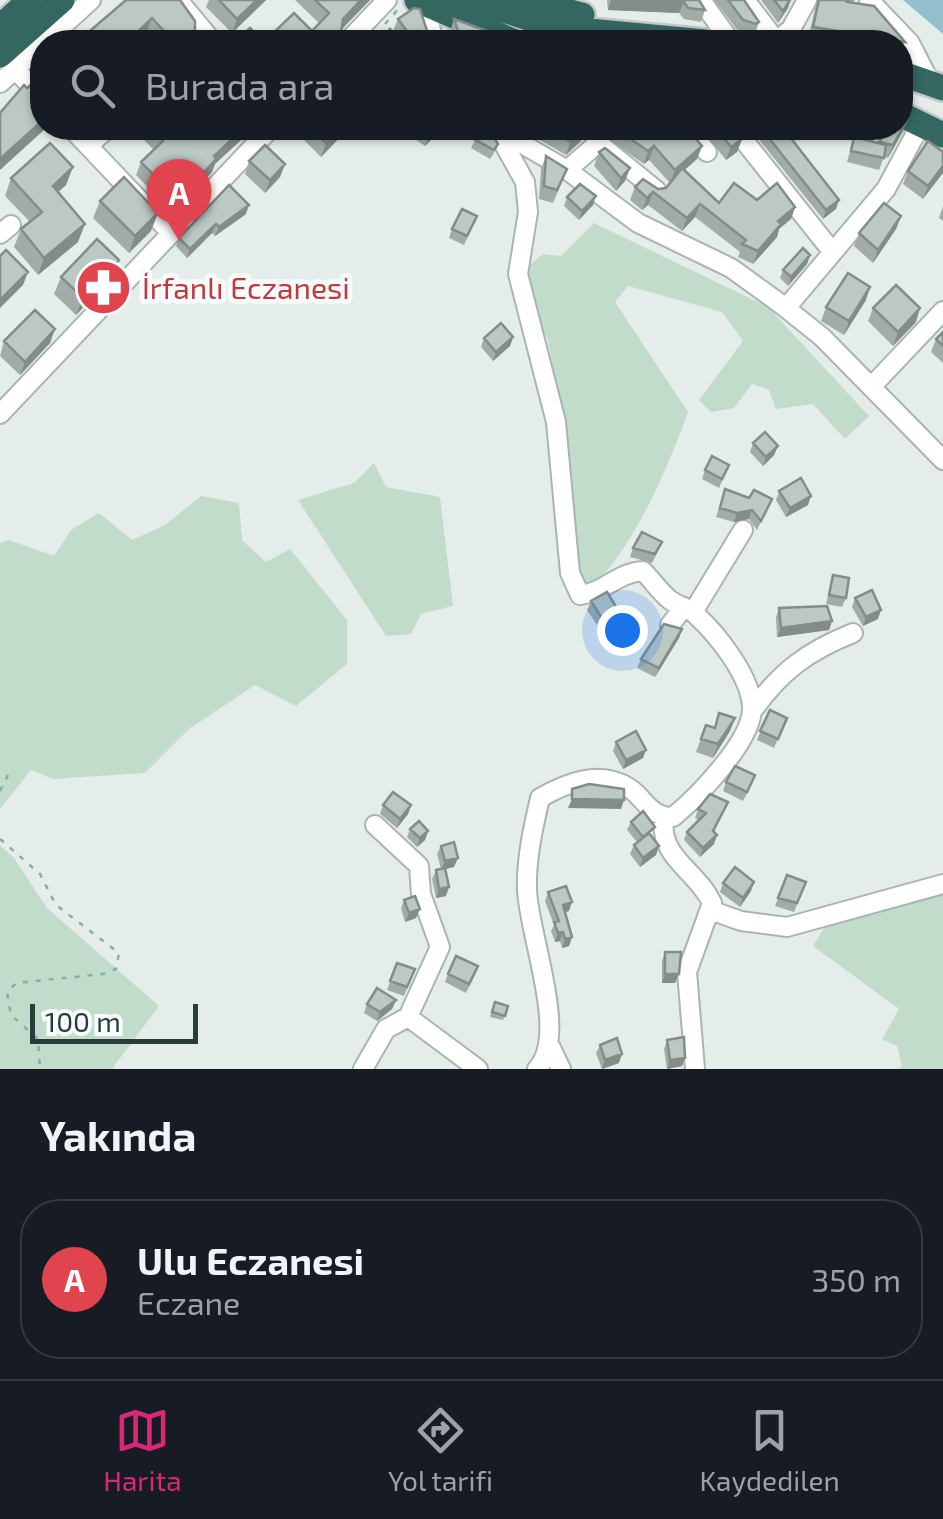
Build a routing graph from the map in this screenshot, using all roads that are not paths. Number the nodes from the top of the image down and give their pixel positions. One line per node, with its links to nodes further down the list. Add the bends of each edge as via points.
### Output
1 (30, 0): 14 (highway)
2 (62, 0): 15 (highway)
3 (92, 0): 16 (street)
4 (178, 0): 17 (street)
5 (387, 0): 18 (street)
6 (422, 0): 19 (street); 20 (highway); 21 (highway)
7 (474, 0): 22 (highway)
8 (523, 0): 13 (highway)
9 (701, 0): 24 (street)
10 (745, 0): 25 (street)
11 (807, 0): 26 (street)
12 (869, 0): 27 (street)
13 (569, 6): 23 (highway)
14 (0, 27)
15 (36, 30)
16 (59, 30)
17 (200, 30)
18 (358, 30)
19 (431, 30)
20 (488, 30)
21 (520, 30)
22 (579, 30)
23 (653, 30)
24 (723, 30)
25 (768, 30)
26 (790, 30)
27 (898, 30)
28 (30, 37): 30 (highway)
29 (913, 52): 31 (street)
30 (8, 62): 32 (street); 33 (street)
31 (922, 80)
32 (0, 83)
33 (30, 85)
34 (930, 128): 47 (street)
35 (82, 140): 42 (street)
36 (95, 140): 42 (street)
37 (259, 140): 46 (street)
38 (503, 140): 54 (street, via 525,182 528,212 518,274 556,422 570,574 580,596 598,593 621,573 644,571 672,602)
39 (517, 140): 44 (street)
40 (696, 140): 43 (street)
41 (743, 140): 47 (street)
42 (88, 146): 46 (street)
43 (707, 152)
44 (566, 170): 45 (street, via 598,144); 48 (street, via 638,223 731,268)
45 (656, 190)
46 (170, 232): 51 (street)
47 (830, 250): 48 (street)
48 (786, 308): 50 (street)
49 (943, 312): 50 (street)
50 (871, 387): 52 (street)
51 (0, 414)
52 (943, 460)
53 (743, 530): 54 (street)
54 (689, 610): 55 (street); 57 (street, via 718,639)
55 (670, 625)
56 (853, 633): 57 (street, via 801,656)
57 (753, 710): 58 (street, via 704,792)
58 (664, 818): 61 (street, via 668,851 704,886); 63 (street, via 630,788 596,779 570,780 540,798 528,890)
59 (375, 825): 62 (street, via 419,866 421,894 440,947)
60 (943, 884): 61 (street, via 788,927)
61 (710, 910): 68 (street, via 687,972)
62 (408, 1017): 64 (street, via 386,1029); 65 (street)
63 (550, 1046): 66 (street); 67 (street)
64 (363, 1069)
65 (478, 1069)
66 (536, 1069)
67 (562, 1069)
68 (695, 1069)

